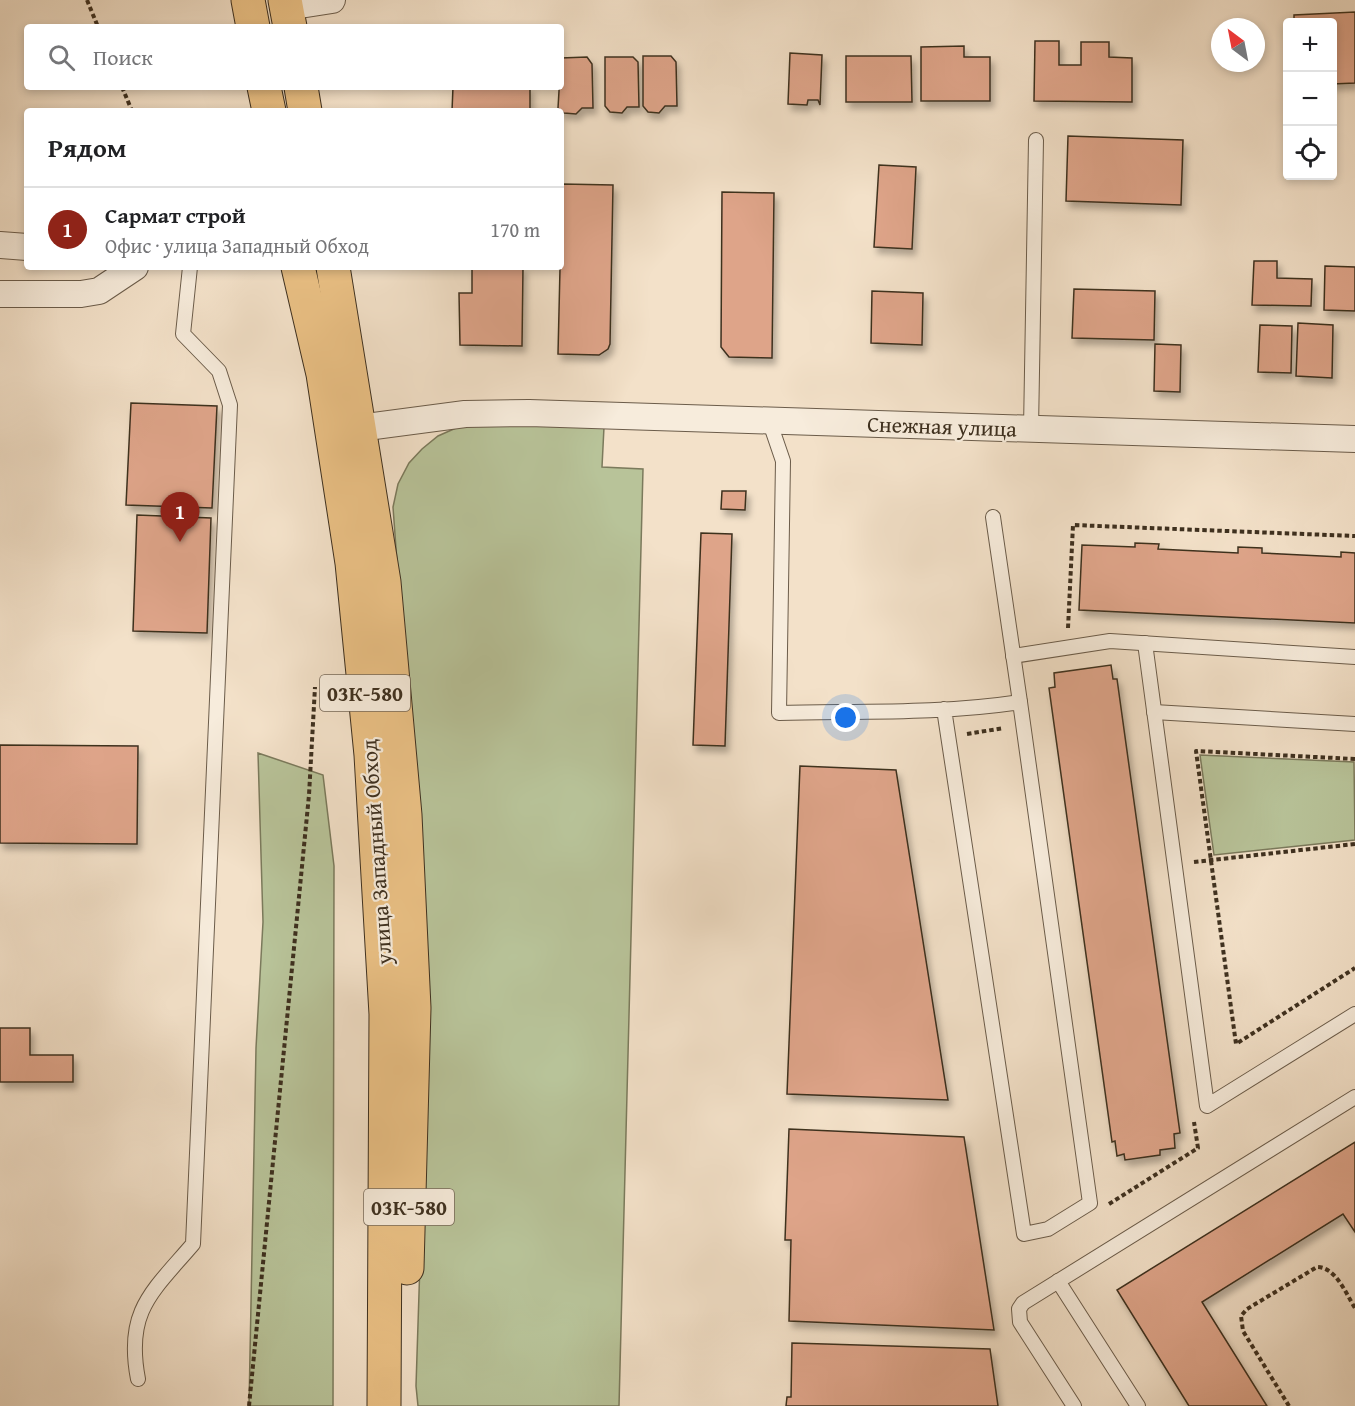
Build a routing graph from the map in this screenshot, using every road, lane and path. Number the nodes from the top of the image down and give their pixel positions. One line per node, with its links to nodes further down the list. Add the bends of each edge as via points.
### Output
1 (87, 0): 5 (path)
2 (248, 0): 6 (highway)
3 (332, 0): 4 (street)
4 (287, 11)
5 (97, 24)
6 (252, 24)
7 (123, 90): 10 (path)
8 (265, 90): 11 (highway)
9 (302, 90): 12 (highway)
10 (131, 108)
11 (268, 108)
12 (304, 108)
13 (1036, 140): 23 (lane)
14 (0, 245): 15 (street)
15 (24, 246)
16 (130, 270): 20 (street, via 99,291)
17 (190, 270): 49 (lane, via 183,334 219,371 230,405 193,1244 146,1299 133,1340)
18 (299, 270): 51 (highway, улица Западный Обход / 03К-580, via 323,374 352,563 371,755 386,1014)
19 (333, 270): 22 (highway, улица Западный Обход / 03К-580)
20 (0, 294)
21 (769, 420): 22 (street, Снежная улица, via 465,414); 23 (street, Снежная улица); 33 (lane, via 783,461 779,713)
22 (359, 428): 52 (highway, улица Западный Обход / 03К-580, via 384,582 407,861 414,1008)
23 (1031, 429): 24 (street, Снежная улица)
24 (1355, 439)
25 (993, 517): 29 (lane)
26 (1355, 536): 27 (path, via 1073,525)
27 (1068, 635)
28 (1145, 643): 29 (lane, via 1110,641); 30 (lane); 34 (lane)
29 (1013, 656): 32 (lane)
30 (1355, 657)
31 (315, 687): 50 (path, via 309,795)
32 (1020, 702): 33 (lane); 36 (lane)
33 (944, 709): 37 (lane)
34 (1154, 712): 35 (lane); 41 (lane)
35 (1355, 724)
36 (1023, 725): 37 (path); 46 (lane)
37 (949, 737): 46 (lane, via 1024,1234 1048,1229)
38 (1355, 759): 40 (path, via 1197,751)
39 (1355, 844): 40 (path)
40 (1211, 861): 41 (path); 42 (path, via 1236,1044)
41 (1174, 865): 43 (lane, via 1207,1106)
42 (1355, 968)
43 (1355, 1014)
44 (1355, 1097): 47 (lane)
45 (1193, 1113): 46 (path, via 1198,1148 1106,1206 1104,1194)
46 (1090, 1203)
47 (1059, 1281): 53 (lane, via 1023,1303 1019,1309 1020,1322); 54 (lane)
48 (1355, 1308): 55 (path, via 1332,1272 1317,1267 1246,1309 1241,1316 1243,1331)
49 (138, 1379)
50 (249, 1406)
51 (384, 1406)
52 (403, 1406)
53 (1074, 1406)
54 (1138, 1406)
55 (1289, 1406)

